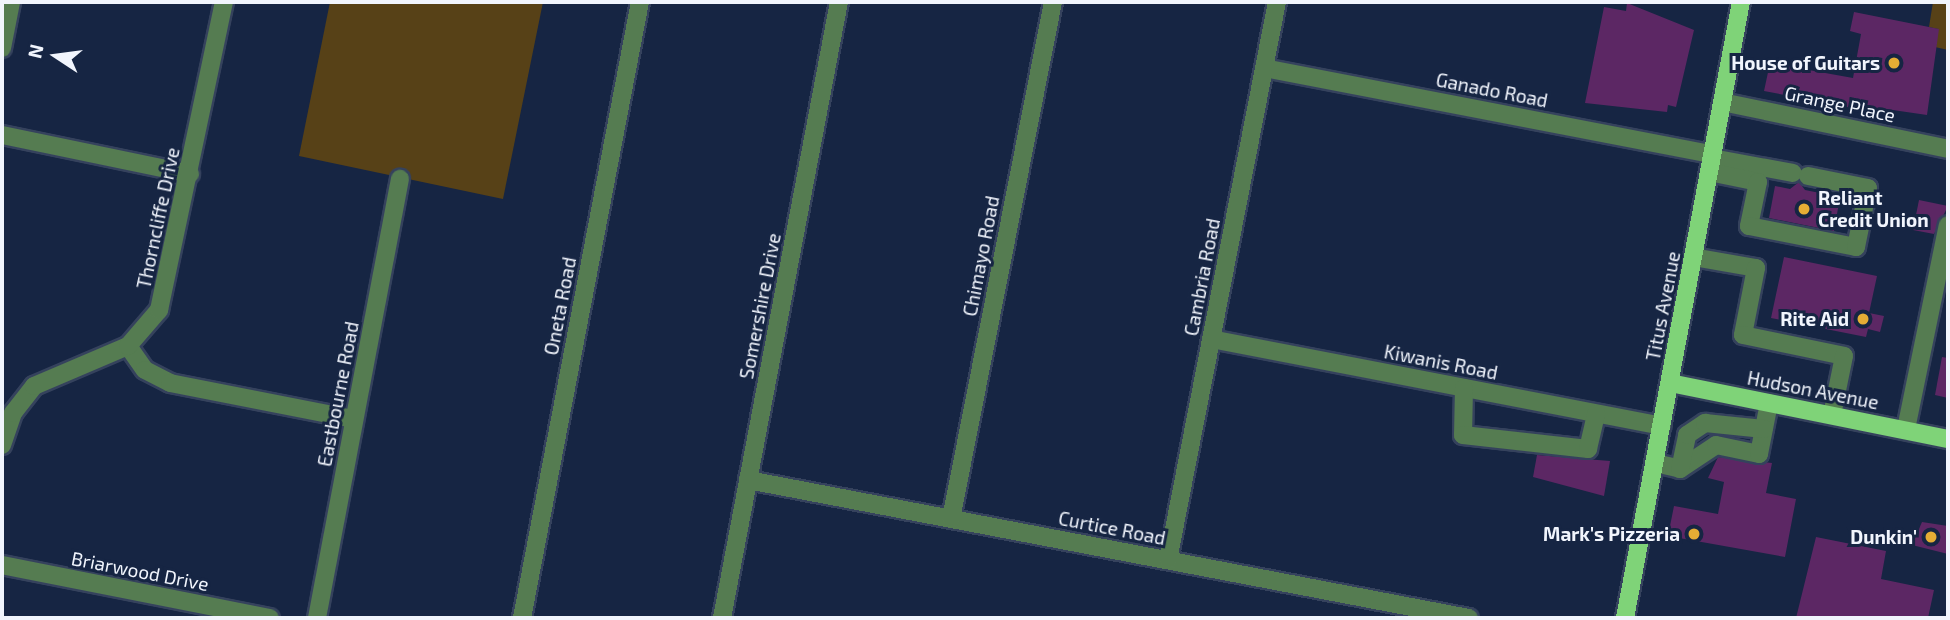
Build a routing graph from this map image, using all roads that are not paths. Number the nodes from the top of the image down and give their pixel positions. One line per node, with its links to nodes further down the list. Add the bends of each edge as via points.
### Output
1 (10, 2): 8 (street)
2 (224, 2): 14 (street, Thorncliffe Drive)
3 (640, 2): 42 (street, Oneta Road)
4 (839, 2): 36 (street, Somershire Drive)
5 (1053, 2): 37 (street, Chimayo Road)
6 (1277, 2): 9 (street, Cambria Road)
7 (1741, 2): 10 (main road, Titus Avenue)
8 (2, 48)
9 (1264, 68): 13 (street, Ganado Road); 19 (street, Cambria Road)
10 (1722, 102): 12 (street, Grange Place); 13 (main road, Titus Avenue)
11 (2, 135): 14 (street)
12 (1948, 149)
13 (1711, 161): 13 (street, via 1758,181 1749,226 1856,247 1868,188); 17 (main road, Titus Avenue)
14 (190, 174): 20 (street, Thorncliffe Drive, via 159,310)
15 (400, 178): 26 (street, Eastbourne Road)
16 (1948, 225): 18 (street)
17 (1693, 257): 21 (main road, Titus Avenue); 25 (street, via 1756,268 1743,335 1844,356)
18 (1942, 303): 30 (street)
19 (1212, 339): 22 (street, Kiwanis Road); 38 (street, Cambria Road)
20 (128, 346): 26 (street, via 145,370 170,383); 32 (street, Thorncliffe Drive, via 34,386 13,412)
21 (1670, 383): 23 (main road, Hudson Avenue); 28 (main road, Titus Avenue)
22 (1464, 388): 24 (street, Kiwanis Road); 24 (street, via 1463,435 1588,449)
23 (1769, 403): 25 (main road, Hudson Avenue); 29 (street)
24 (1596, 414): 28 (street, Kiwanis Road)
25 (1832, 415): 30 (main road, Hudson Avenue)
26 (354, 419): 41 (street, Eastbourne Road)
27 (1720, 422): 29 (street); 33 (street); 35 (street, via 1704,423 1687,435)
28 (1662, 426): 34 (main road, Titus Avenue)
29 (1764, 429): 33 (street, via 1759,454)
30 (1906, 429): 31 (main road, Hudson Avenue)
31 (1948, 439)
32 (2, 445)
33 (1716, 445): 35 (street)
34 (1655, 463): 35 (street); 45 (main road, Titus Avenue)
35 (1679, 469)
36 (748, 480): 37 (street, Curtice Road); 43 (street, Somershire Drive)
37 (951, 519): 38 (street, Curtice Road)
38 (1168, 560): 44 (street, Curtice Road)
39 (2, 565): 40 (street, Briarwood Drive)
40 (270, 618)
41 (317, 618)
42 (522, 618)
43 (722, 618)
44 (1469, 618)
45 (1625, 618)

